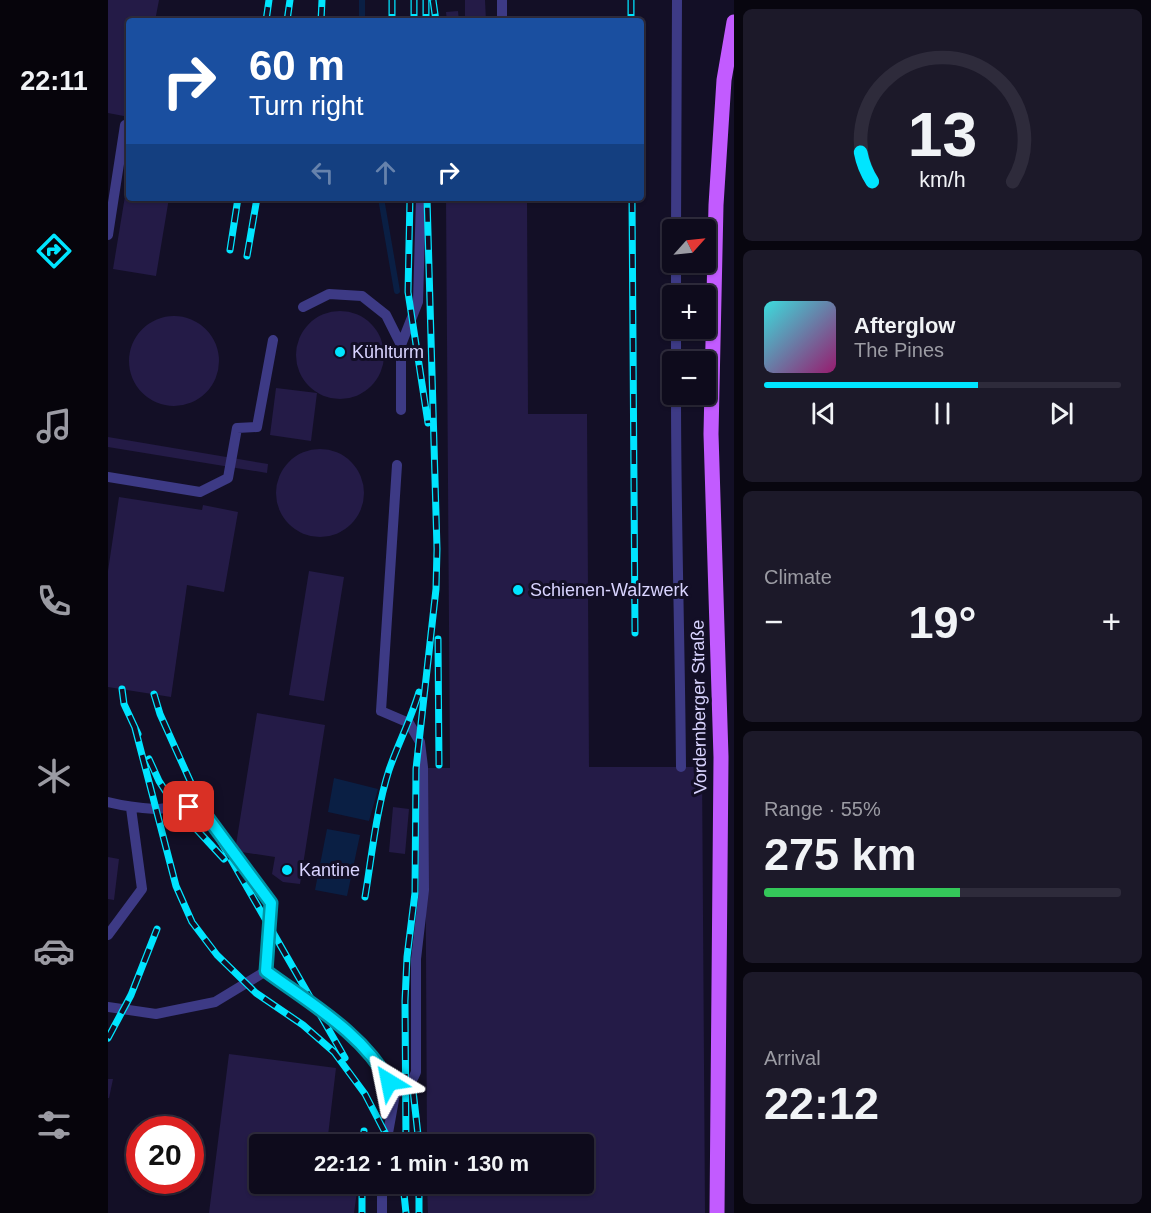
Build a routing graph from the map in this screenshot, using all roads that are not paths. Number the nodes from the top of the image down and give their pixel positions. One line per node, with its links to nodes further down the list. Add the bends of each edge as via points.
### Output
1 (502, 0): 3 (lane)
2 (677, 0): 7 (lane)
3 (502, 18)
4 (734, 22): 26 (main road, Vordernberger Straße, via 724,80 716,205 711,434 721,758)
5 (125, 125): 8 (lane)
6 (420, 201): 11 (lane, via 418,302)
7 (676, 219)
8 (108, 235)
9 (303, 307): 11 (lane, via 329,294 362,296 386,315)
10 (273, 340): 15 (lane, via 257,427 237,428 228,478 200,492)
11 (401, 345): 13 (lane)
12 (676, 405): 16 (lane)
13 (401, 410)
14 (397, 465): 22 (lane, via 381,711 410,723 420,742 424,890 416,959 416,1072 406,1089)
15 (108, 477)
16 (681, 767)
17 (108, 802): 18 (lane)
18 (131, 807): 19 (lane, via 142,889); 20 (lane, via 189,807 205,814 271,903)
19 (108, 935)
20 (266, 971): 21 (lane, via 215,1002 156,1014); 22 (lane, via 348,1031 383,1071)
21 (108, 1007)
22 (395, 1094): 23 (lane)
23 (388, 1134)
24 (382, 1194): 25 (lane)
25 (382, 1213)
26 (717, 1213)

